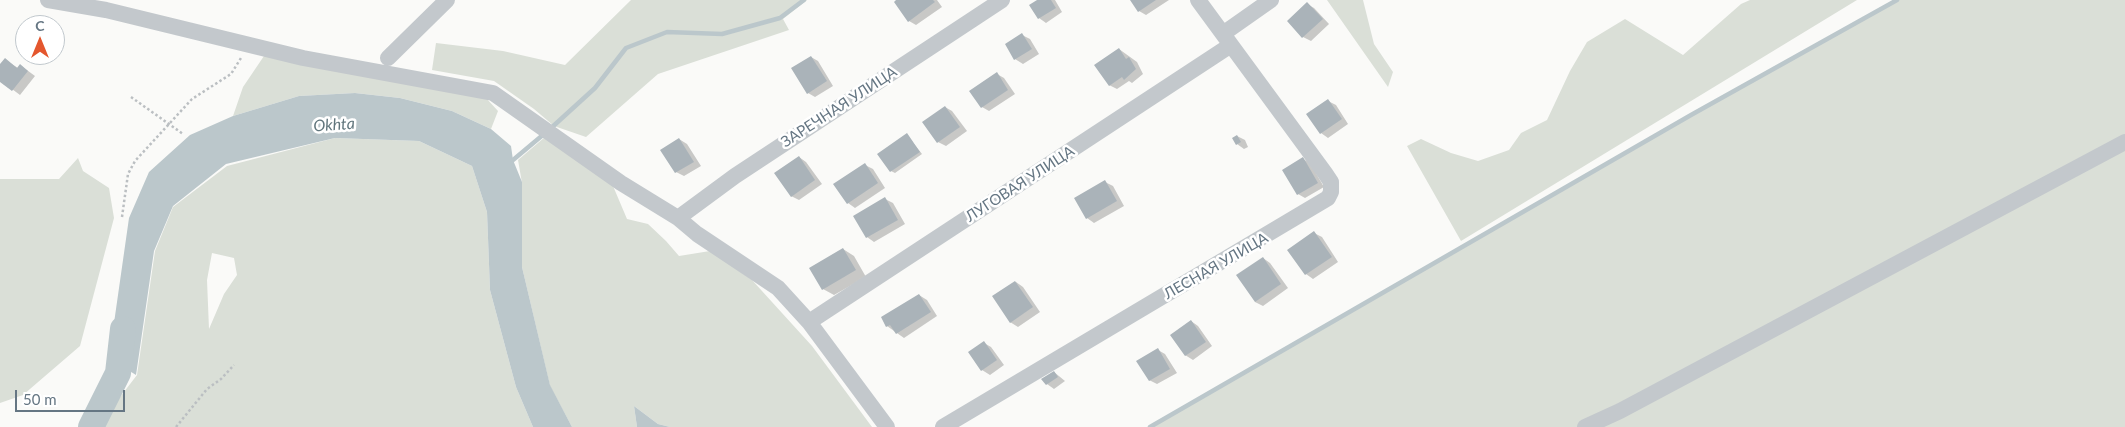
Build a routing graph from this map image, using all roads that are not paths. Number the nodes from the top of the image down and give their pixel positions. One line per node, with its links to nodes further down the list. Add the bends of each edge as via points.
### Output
1 (48, 0): 6 (street)
2 (447, 0): 8 (street)
3 (1002, 0): 10 (street, ЗАРЕЧНАЯ УЛИЦА, via 735,176)
4 (1198, 0): 7 (street)
5 (1271, 0): 7 (street, ЛУГОВАЯ УЛИЦА)
6 (109, 5): 10 (street, via 303,58 493,92 621,183)
7 (1228, 39): 11 (street, ЛУГОВАЯ УЛИЦА); 13 (street, ЛЕСНАЯ УЛИЦА, via 1331,182 1328,198)
8 (388, 58)
9 (2125, 142): 14 (street)
10 (678, 218): 11 (street, via 778,288)
11 (809, 322): 12 (street)
12 (887, 427)
13 (943, 427)
14 (1585, 427)

